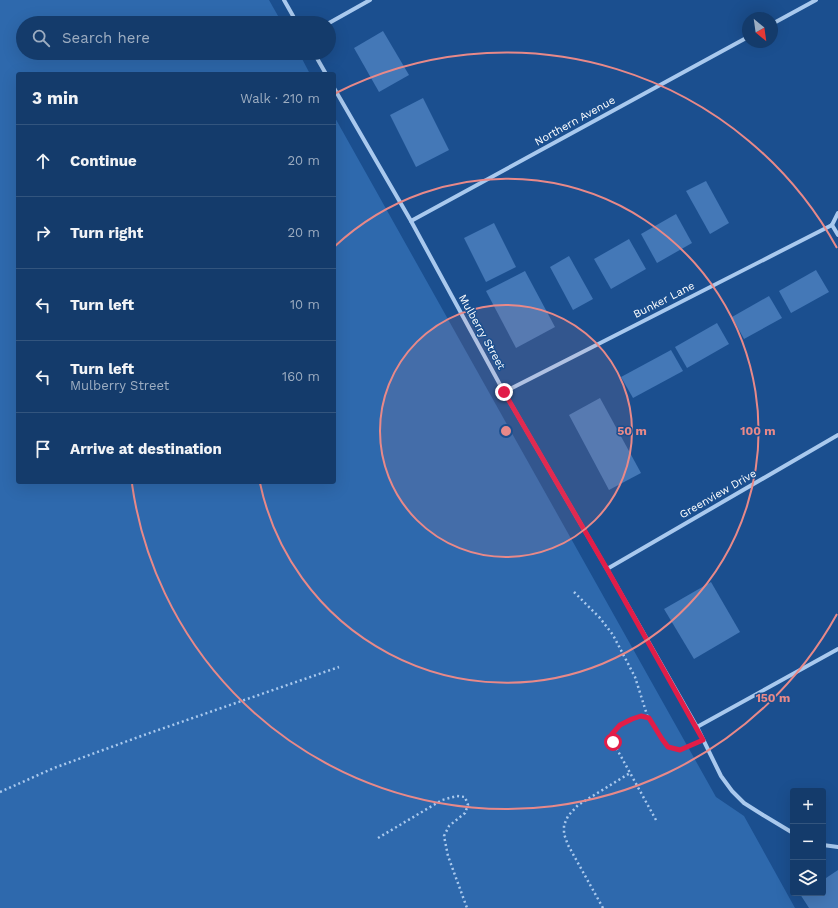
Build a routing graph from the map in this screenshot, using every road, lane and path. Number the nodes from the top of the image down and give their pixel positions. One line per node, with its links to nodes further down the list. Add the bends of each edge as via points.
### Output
1 (284, 0): 4 (street)
2 (370, 0): 5 (street)
3 (816, 0): 6 (street)
4 (293, 16)
5 (336, 19)
6 (778, 21)
7 (742, 40): 12 (street, Northern Avenue)
8 (318, 60): 9 (street)
9 (325, 72)
10 (336, 91): 12 (street, Mulberry Street)
11 (838, 213): 13 (street)
12 (411, 221): 15 (street, Mulberry Street)
13 (832, 225): 14 (street); 15 (street, Bunker Lane)
14 (838, 235)
15 (504, 392): 17 (street, Mulberry Street)
16 (838, 435): 17 (street, Greenview Drive)
17 (607, 569): 22 (street, Mulberry Street)
18 (574, 592): 21 (path, via 614,635 635,677)
19 (838, 649): 22 (street)
20 (339, 667): 25 (path, via 54,768)
21 (649, 718): 23 (path, via 668,747 680,750); 24 (path, via 641,716 632,719 620,725 612,734 613,742)
22 (697, 727): 23 (street, Mulberry Street)
23 (703, 740): 27 (street, Mulberry Street, via 721,776 732,791 744,803)
24 (630, 773): 26 (path); 32 (path, via 578,805 564,825 568,846)
25 (0, 792)
26 (656, 820)
27 (790, 831)
28 (378, 838): 31 (path, via 442,800 457,796 465,798 468,805 465,813 449,826 444,836 448,856)
29 (826, 845): 30 (street)
30 (838, 847)
31 (467, 908)
32 (603, 908)

